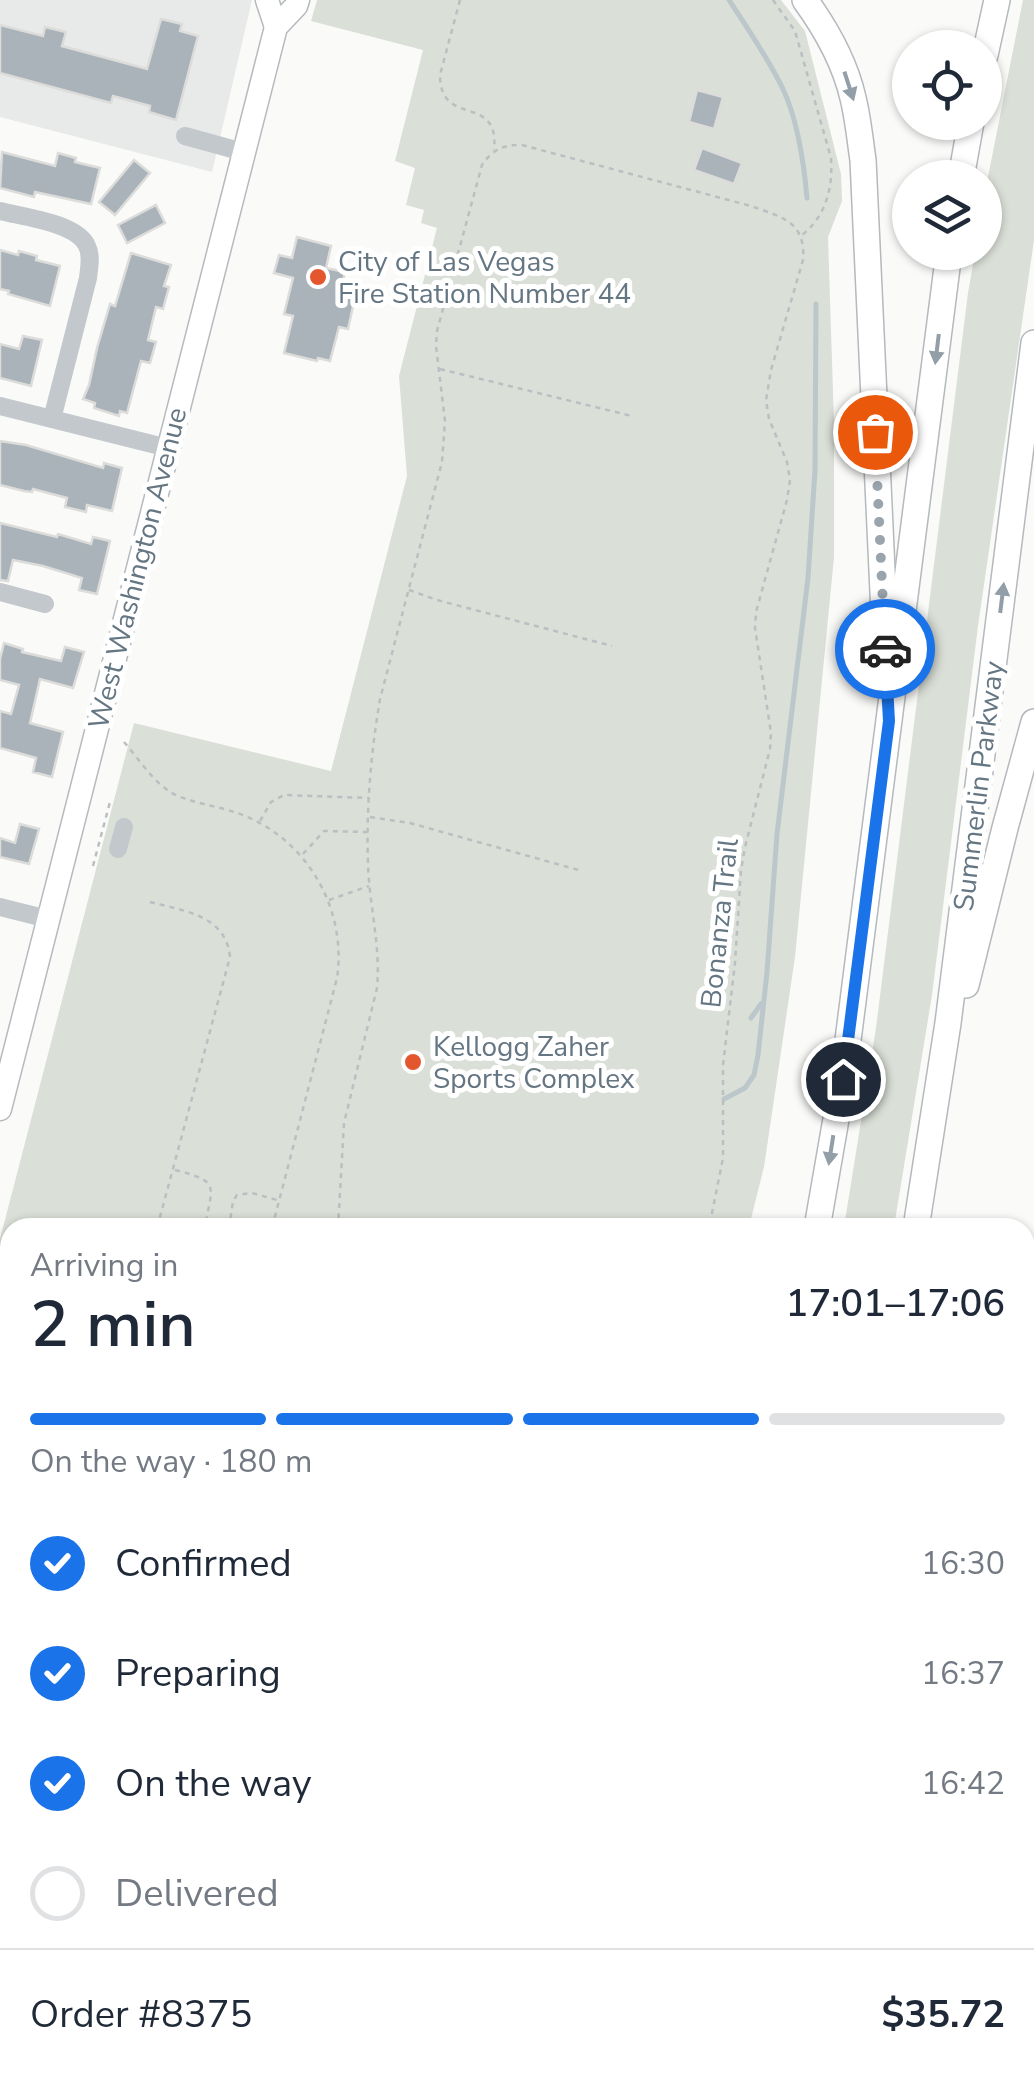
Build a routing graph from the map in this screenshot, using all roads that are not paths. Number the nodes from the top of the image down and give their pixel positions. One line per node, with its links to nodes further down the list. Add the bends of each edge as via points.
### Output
1 (267, 0): 5 (main road)
2 (298, 0): 5 (main road, West Washington Avenue)
3 (805, 0): 17 (highway, one-way to 17, via 853,96 863,160)
4 (997, 0): 6 (highway)
5 (276, 27): 8 (main road, West Washington Avenue)
6 (990, 30)
7 (185, 136): 8 (street)
8 (243, 152): 14 (main road, West Washington Avenue)
9 (0, 211): 13 (street, via 76,231 87,244 88,278)
10 (948, 270): 17 (highway, one-way to 17)
11 (1034, 343): 24 (highway, Summerlin Parkway, one-way to 11)
12 (0, 406): 13 (street)
13 (52, 419): 14 (street)
14 (168, 448): 22 (main road, West Washington Avenue)
15 (0, 592): 16 (street)
16 (45, 604)
17 (889, 721): 25 (highway, one-way to 25)
18 (1034, 722): 24 (highway)
19 (124, 827): 20 (street)
20 (118, 850)
21 (0, 907): 22 (street)
22 (48, 919): 23 (main road, West Washington Avenue)
23 (0, 1110)
24 (936, 1111): 26 (highway, Summerlin Parkway)
25 (819, 1218)
26 (918, 1218)

